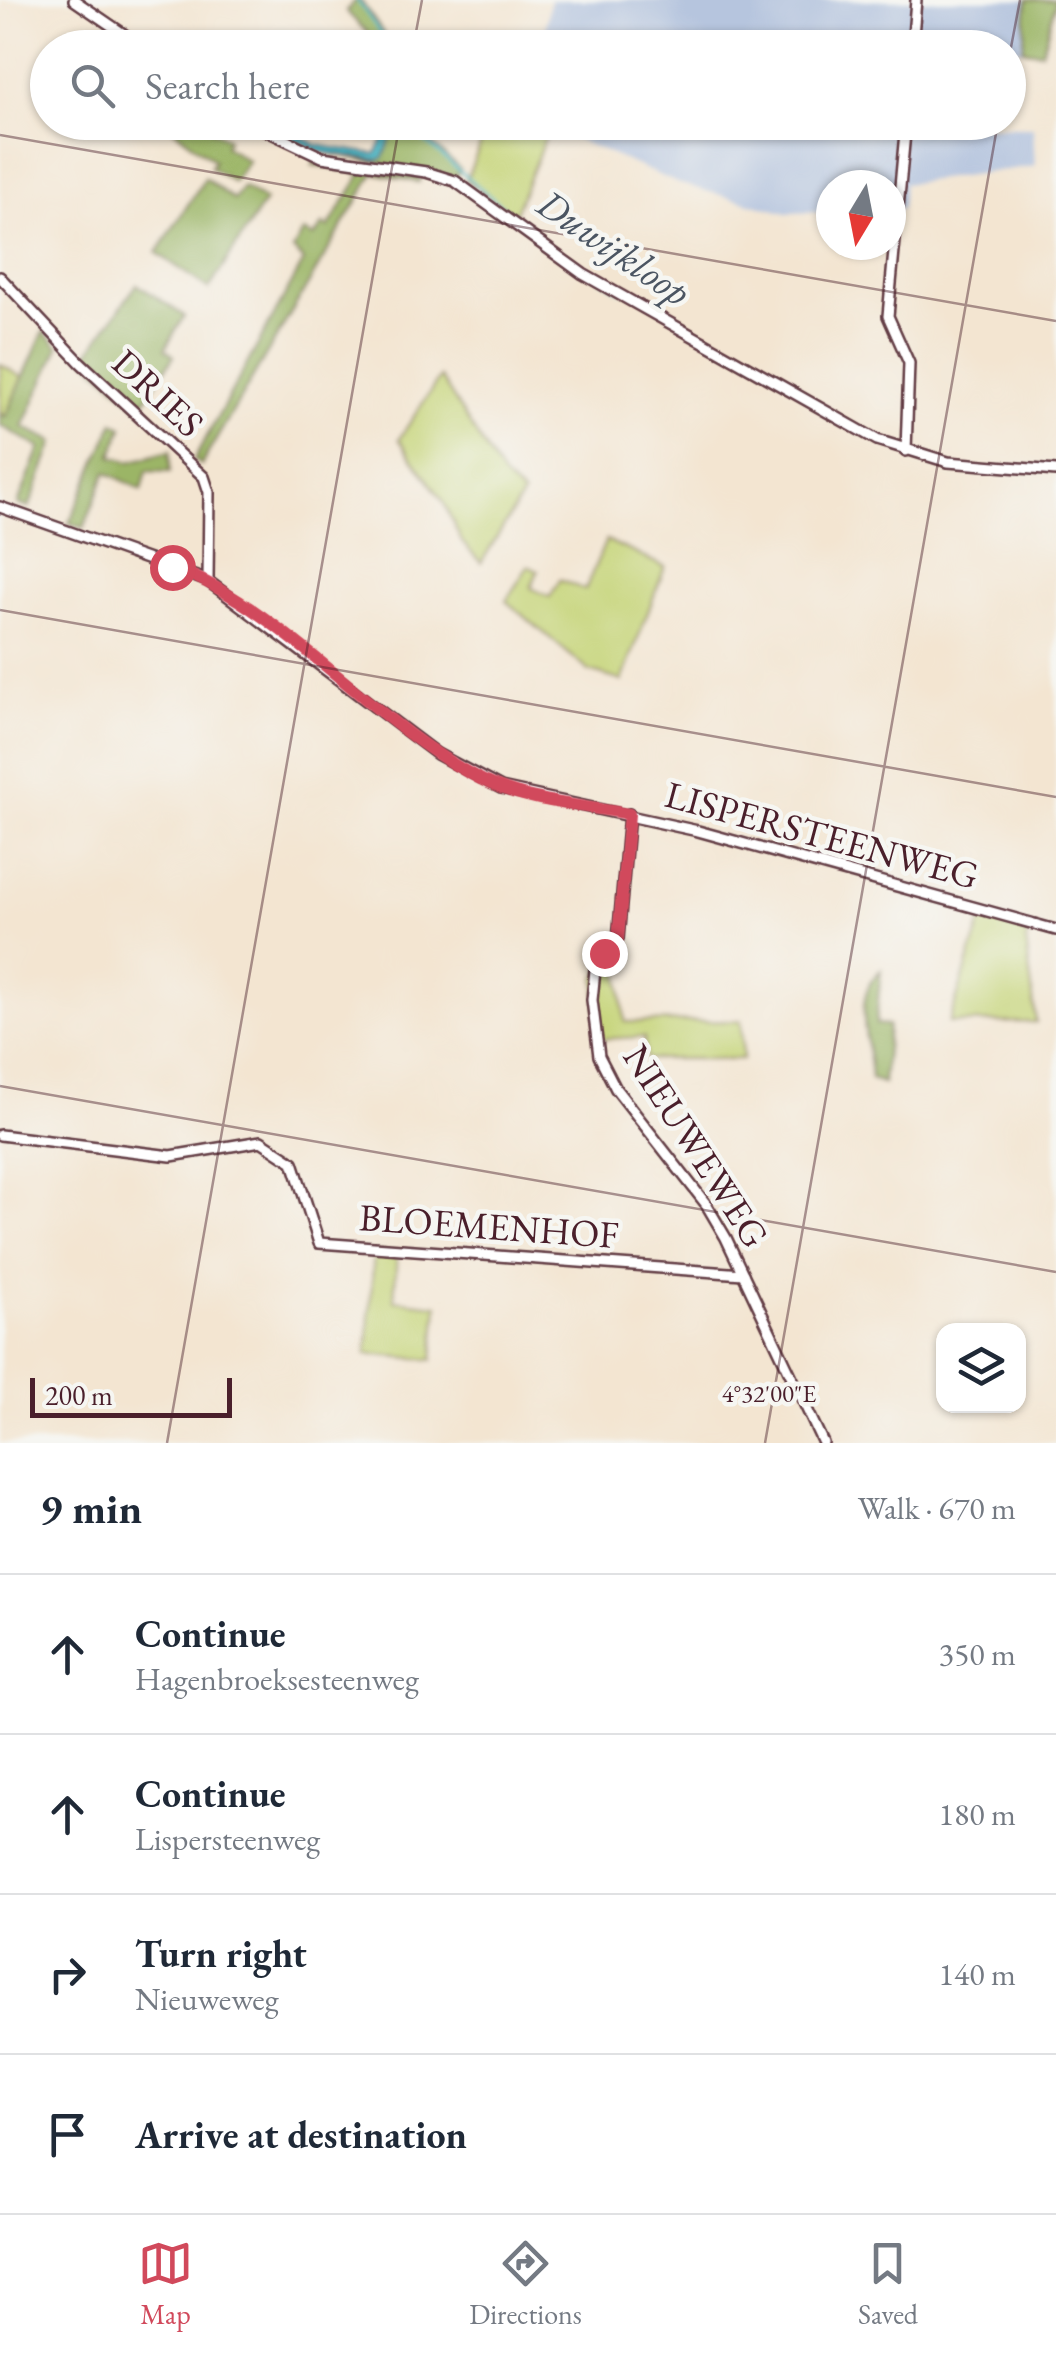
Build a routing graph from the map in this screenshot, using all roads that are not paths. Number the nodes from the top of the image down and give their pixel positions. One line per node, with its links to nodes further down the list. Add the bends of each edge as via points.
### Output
1 (74, 0): 3 (street)
2 (916, 0): 4 (street)
3 (118, 30)
4 (914, 30)
5 (286, 140): 8 (street, via 322,157 456,182 583,274 860,432)
6 (904, 140): 8 (street, via 888,316 909,364)
7 (0, 277): 11 (street, DRIES, via 204,477 210,492)
8 (906, 451): 9 (street, via 972,466)
9 (1056, 471)
10 (0, 507): 11 (street, LISPERSTEENWEG)
11 (208, 580): 12 (street, LISPERSTEENWEG, via 458,766 526,796)
12 (629, 814): 13 (street, LISPERSTEENWEG); 15 (street, NIEUWEWEG, via 618,939 595,970 599,1056 635,1116 706,1204)
13 (1056, 930)
14 (0, 1135): 15 (street, BLOEMENHOF, via 171,1156 261,1141 293,1162 320,1244)
15 (743, 1274): 16 (street, NIEUWEWEG)
16 (822, 1443)

